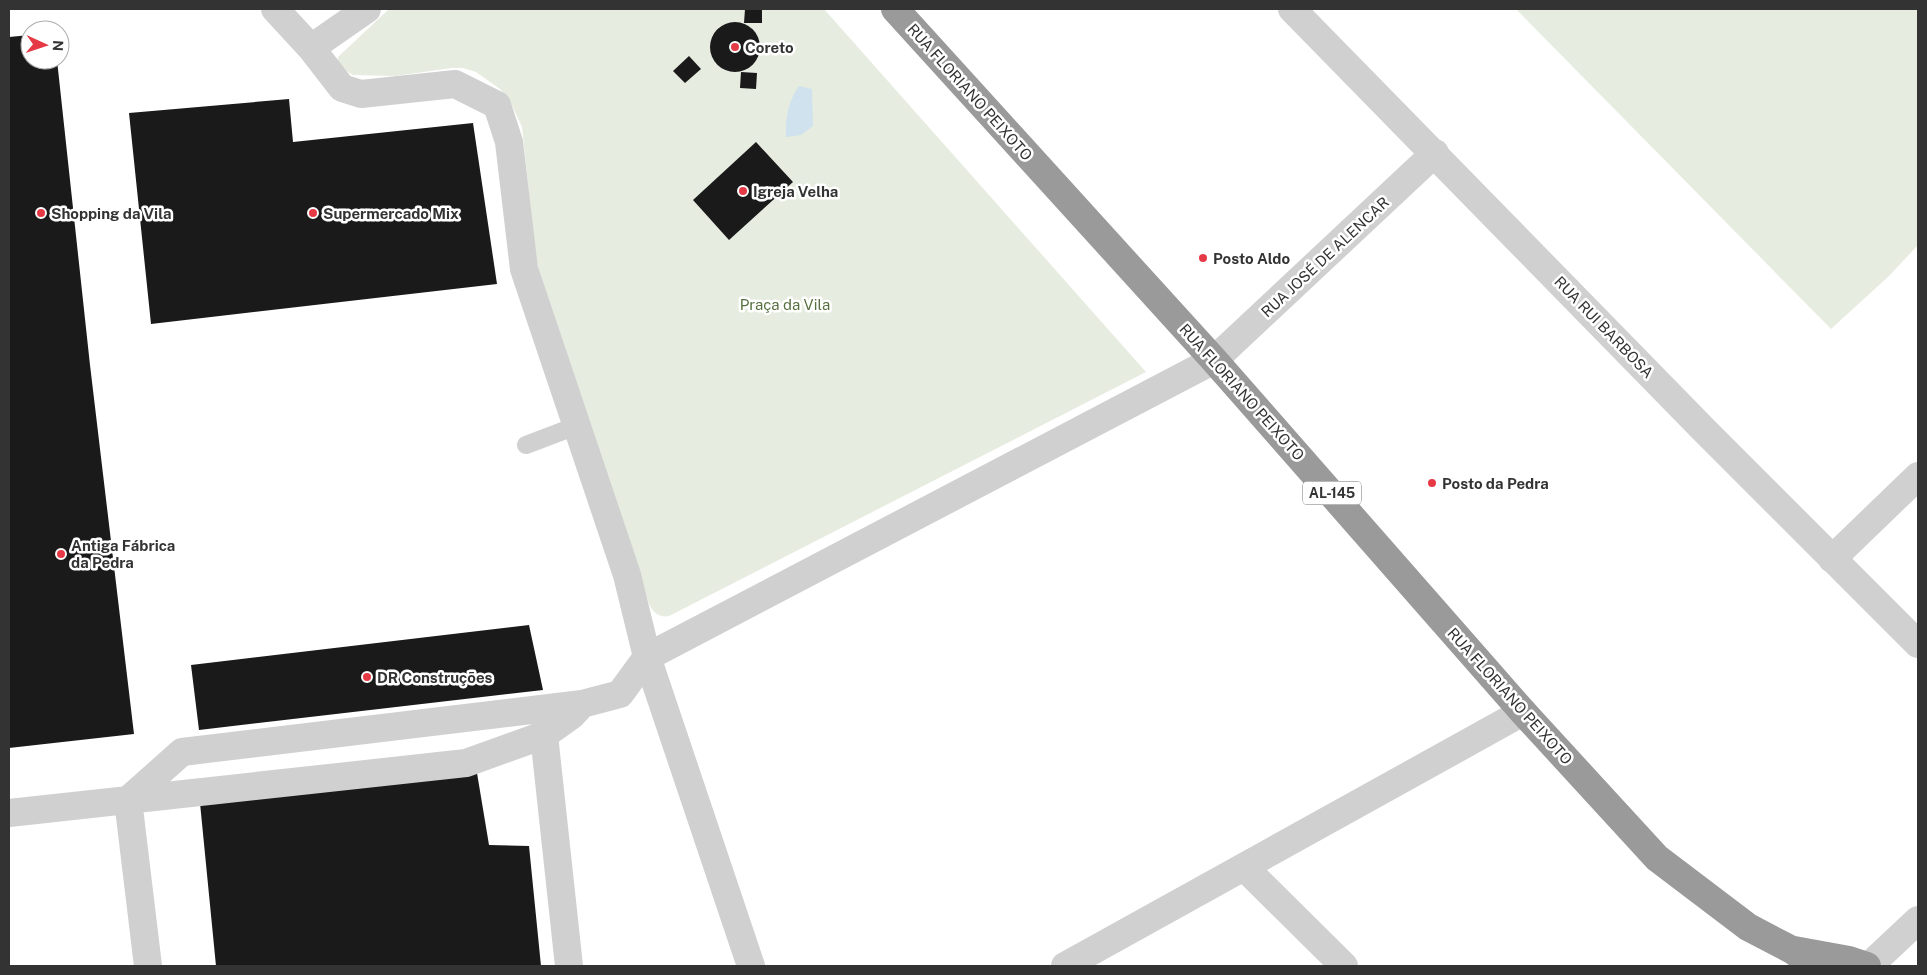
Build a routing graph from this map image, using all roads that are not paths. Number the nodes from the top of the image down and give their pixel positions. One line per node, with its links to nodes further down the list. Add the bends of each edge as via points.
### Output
1 (275, 9): 5 (street)
2 (367, 9): 5 (street)
3 (894, 9): 7 (highway, RUA FLORIANO PEIXOTO / AL-145)
4 (1292, 9): 6 (street, RUA RUI BARBOSA)
5 (311, 48): 8 (street, via 342,88 361,94 455,84 497,105 509,142 524,269)
6 (1435, 153): 7 (street, RUA JOSÉ DE ALENCAR); 11 (street, RUA RUI BARBOSA)
7 (1214, 360): 13 (street, RUA JOSÉ DE ALENCAR); 15 (highway, RUA FLORIANO PEIXOTO / AL-145)
8 (576, 426): 9 (lane); 13 (street, via 627,575)
9 (526, 444)
10 (1918, 476): 11 (street)
11 (1832, 559): 12 (street, RUA RUI BARBOSA)
12 (1918, 644)
13 (647, 657): 14 (street, via 620,694); 24 (street)
14 (582, 704): 16 (street, via 572,716); 17 (street, via 182,752)
15 (1523, 712): 19 (street); 21 (highway, RUA FLORIANO PEIXOTO / AL-145, via 1658,858 1748,927)
16 (544, 735): 17 (street, via 466,763); 23 (street)
17 (128, 800): 18 (street); 22 (street)
18 (9, 813)
19 (1244, 867): 25 (street); 26 (street)
20 (1918, 920): 28 (street)
21 (1792, 950): 27 (highway, AL-145); 28 (highway, AL-145)
22 (148, 966)
23 (570, 966)
24 (751, 966)
25 (1065, 966)
26 (1344, 966)
27 (1815, 966)
28 (1868, 966)

